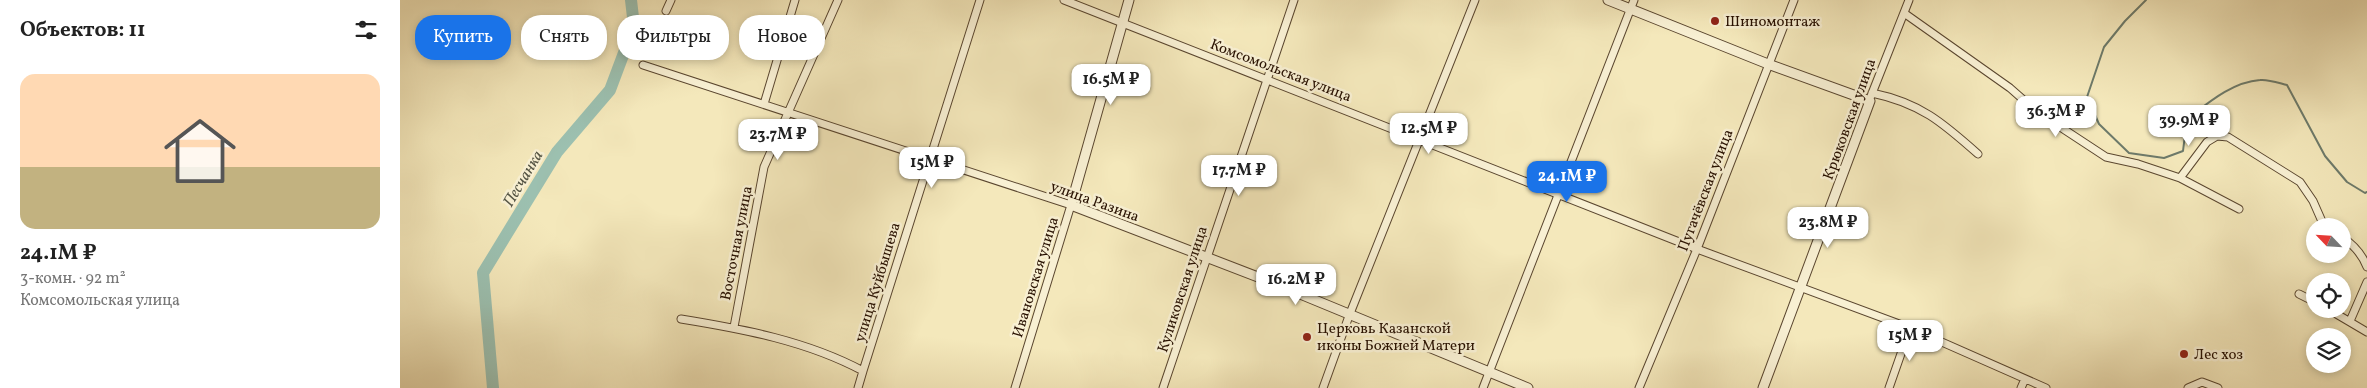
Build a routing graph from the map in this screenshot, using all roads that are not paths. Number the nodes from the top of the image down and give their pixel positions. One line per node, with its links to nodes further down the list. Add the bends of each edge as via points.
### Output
1 (671, 0): 14 (street)
2 (795, 0): 21 (street)
3 (838, 0): 22 (street, Восточная улица)
4 (980, 0): 25 (street, улица Куйбышева)
5 (1064, 0): 16 (street, Комсомольская улица)
6 (1129, 0): 16 (street, Ивановская улица)
7 (1294, 0): 19 (street, Куликовская улица)
8 (1475, 0): 23 (street)
9 (1608, 0): 13 (street)
10 (1634, 0): 13 (street)
11 (1794, 0): 17 (street, Пугачёвская улица)
12 (1906, 1): 15 (street, Крюковская улица)
13 (1631, 9): 17 (street); 27 (street)
14 (666, 11)
15 (1904, 13): 20 (street, Крюковская улица); 26 (street, via 2010,88 2036,111 2106,157)
16 (1122, 22): 19 (street, Комсомольская улица); 28 (street, Ивановская улица)
17 (1768, 64): 20 (street); 32 (street, Пугачёвская улица)
18 (643, 65): 21 (street, улица Разина)
19 (1267, 80): 23 (street, Комсомольская улица); 33 (street, Куликовская улица)
20 (1871, 97): 24 (street, via 1906,103 1927,112); 36 (street, Крюковская улица)
21 (764, 104): 22 (street, улица Разина)
22 (787, 112): 25 (street, улица Разина); 43 (street, Восточная улица, via 764,167)
23 (1420, 139): 27 (street, Комсомольская улица); 39 (street)
24 (1978, 154)
25 (930, 159): 28 (street, улица Разина); 46 (street, улица Куйбышева)
26 (2180, 178): 29 (street); 30 (street, via 2207,142 2217,136 2228,137 2300,182)
27 (1558, 194): 32 (street, Комсомольская улица); 47 (street)
28 (1071, 205): 33 (street, улица Разина); 50 (street, Ивановская улица)
29 (2239, 209)
30 (2320, 218)
31 (2351, 243): 34 (street, via 2364,257)
32 (1697, 249): 36 (street, Комсомольская улица); 55 (street, Пугачёвская улица)
33 (1207, 258): 39 (street, улица Разина); 51 (street, Куликовская улица)
34 (2367, 267)
35 (2367, 282): 42 (street)
36 (1802, 287): 44 (street, Комсомольская улица); 56 (street, Крюковская улица)
37 (2299, 294): 38 (street)
38 (2306, 298)
39 (1349, 316): 47 (street, улица Разина); 52 (street)
40 (2346, 318): 42 (street)
41 (681, 319): 43 (street)
42 (2350, 320): 45 (street)
43 (734, 328): 46 (street, via 806,347)
44 (1910, 328): 48 (street, Комсомольская улица); 57 (street)
45 (2367, 332)
46 (863, 371): 49 (street, улица Куйбышева)
47 (1489, 372): 53 (street); 54 (street, улица Разина)
48 (2024, 379): 58 (street); 59 (street, Комсомольская улица)
49 (858, 388)
50 (1015, 388)
51 (1163, 388)
52 (1323, 388)
53 (1483, 388)
54 (1528, 388)
55 (1639, 388)
56 (1764, 388)
57 (1889, 388)
58 (2021, 388)
59 (2046, 388)
60 (2188, 388): 61 (street, via 2202,382)
61 (2218, 388)

